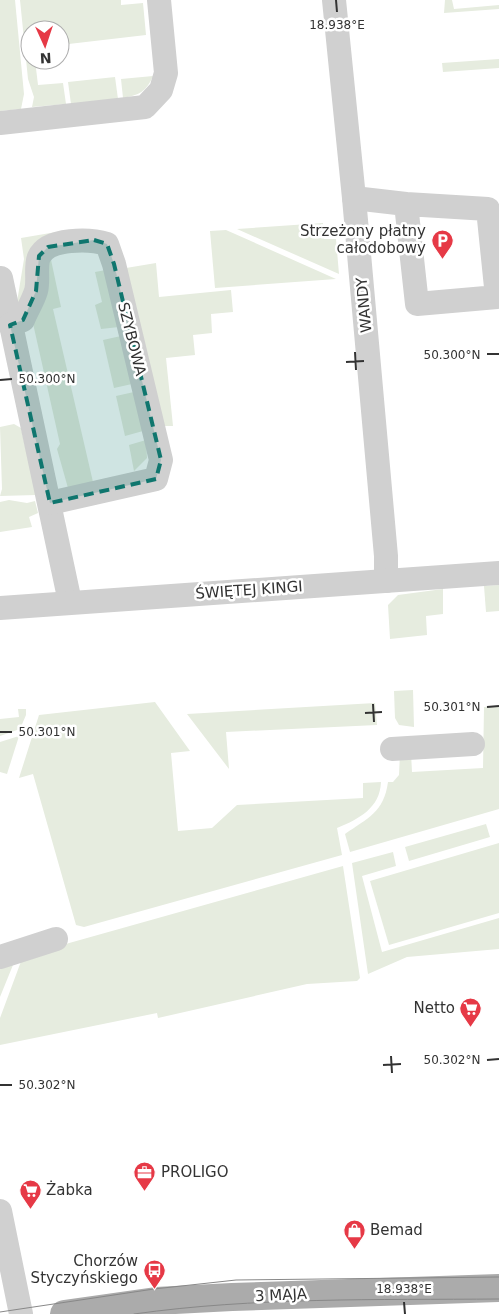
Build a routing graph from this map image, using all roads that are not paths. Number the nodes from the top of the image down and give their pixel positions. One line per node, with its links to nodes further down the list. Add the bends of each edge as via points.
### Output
1 (159, 0): 3 (street, via 166,73 161,90 145,107)
2 (334, 0): 4 (street, WANDY)
3 (0, 124)
4 (354, 198): 5 (street); 10 (street, WANDY)
5 (406, 204): 5 (street, via 417,304 497,296 488,209)
6 (1, 278): 7 (street)
7 (10, 325): 8 (street); 8 (street, SZYBOWA, via 23,320 36,291 39,256 48,247 68,241 94,240 107,244 161,460 156,479)
8 (50, 503): 11 (street)
9 (499, 573): 10 (street, ŚWIĘTEJ KINGI)
10 (386, 581): 11 (street, ŚWIĘTEJ KINGI)
11 (70, 602): 12 (street, ŚWIĘTEJ KINGI)
12 (0, 608)
13 (473, 744): 14 (street)
14 (392, 749)
15 (56, 939): 16 (street)
16 (0, 957)
17 (0, 1211): 19 (street)
18 (499, 1288): 20 (main road, 3 MAJA, via 156,1301)
19 (21, 1314)
20 (64, 1314)

